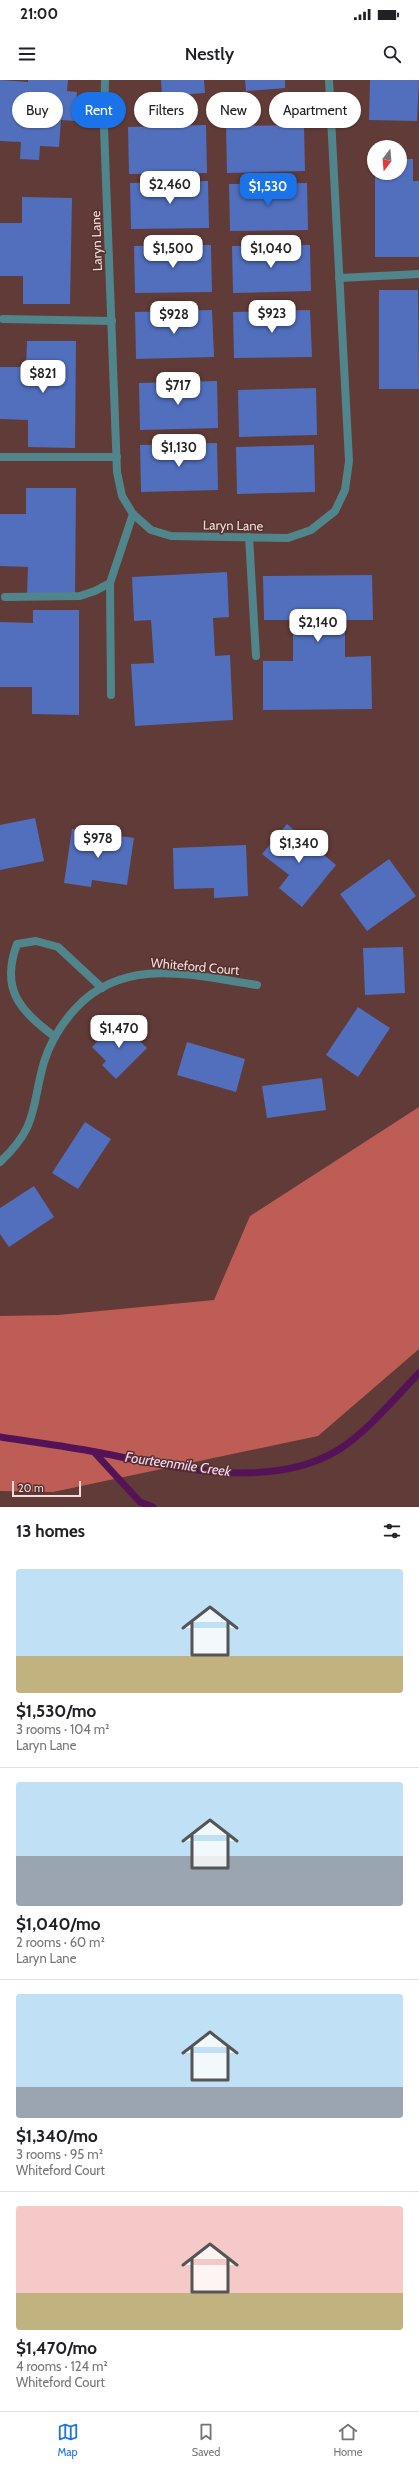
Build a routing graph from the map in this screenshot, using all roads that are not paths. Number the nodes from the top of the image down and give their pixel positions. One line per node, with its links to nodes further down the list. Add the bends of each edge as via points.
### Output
1 (105, 80): 6 (street, Laryn Lane, via 104,128)
2 (329, 80): 4 (street, Laryn Lane)
3 (419, 274): 4 (street)
4 (339, 278): 10 (street, Laryn Lane, via 349,461 345,490 335,512 311,530 288,538)
5 (3, 319): 6 (street)
6 (112, 321): 8 (street, Laryn Lane)
7 (0, 457): 8 (street)
8 (117, 457): 9 (street, Laryn Lane, via 122,496)
9 (133, 514): 10 (street, Laryn Lane, via 151,530 171,536); 11 (street)
10 (249, 537): 13 (street)
11 (110, 582): 12 (street, via 80,596); 14 (street)
12 (5, 597)
13 (256, 656)
14 (111, 695)
15 (257, 985): 16 (street, Whiteford Court, via 147,973 123,977)
16 (102, 988): 17 (street, Whiteford Court, via 89,994 59,1026); 17 (street, via 58,947 36,941 17,944 8,959 5,977 10,997 27,1015)
17 (55, 1037): 18 (street, Whiteford Court, via 44,1062 30,1125 14,1149)
18 (0, 1162)

